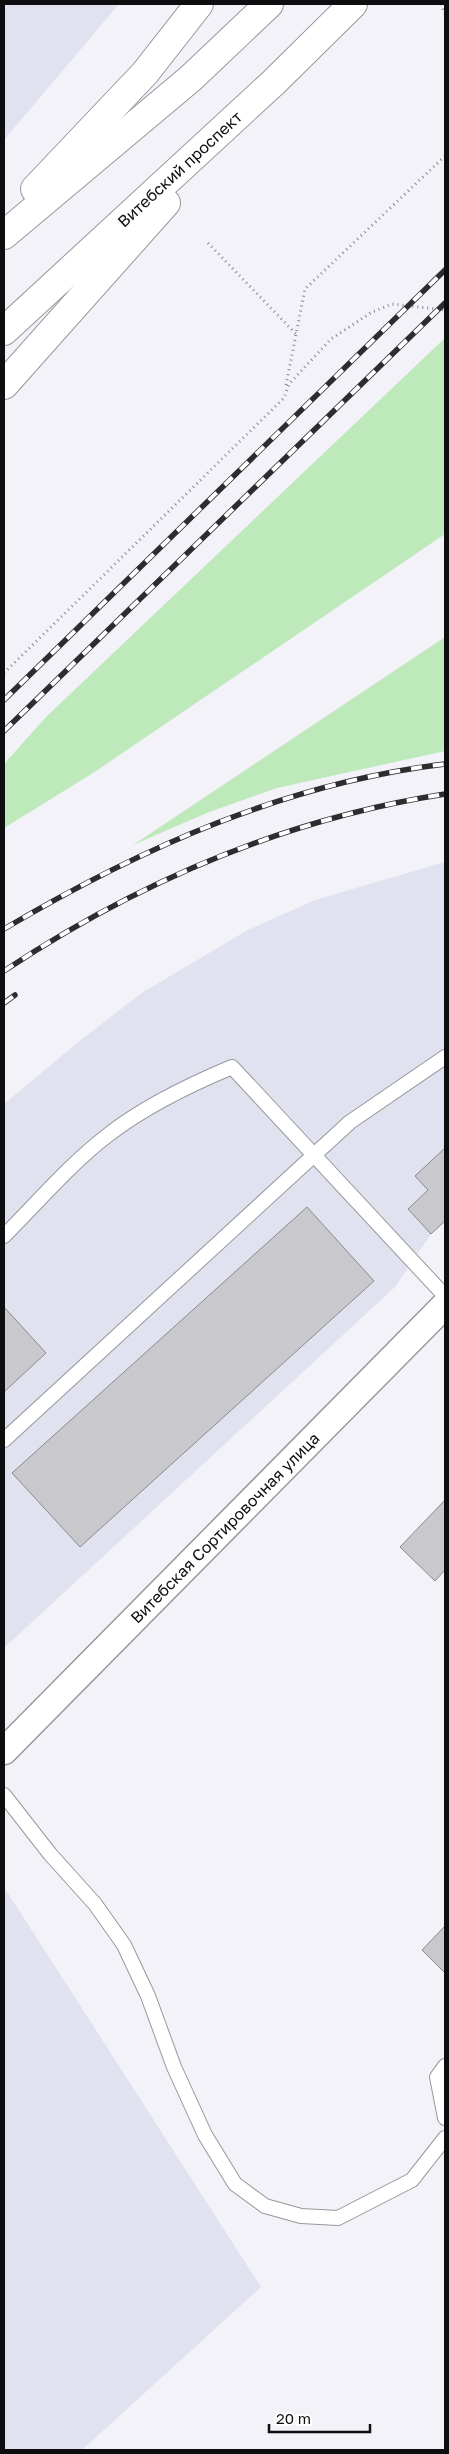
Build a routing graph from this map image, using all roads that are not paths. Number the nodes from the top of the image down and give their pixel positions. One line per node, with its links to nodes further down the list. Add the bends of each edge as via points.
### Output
1 (199, 4): 5 (main road, via 145,73)
2 (269, 4): 6 (main road, via 191,78)
3 (353, 4): 4 (main road, Витебский проспект)
4 (274, 82): 7 (main road, Витебский проспект); 8 (main road)
5 (4, 222)
6 (4, 235)
7 (4, 331)
8 (4, 384)
9 (445, 1057): 10 (lane, via 350,1122)
10 (314, 1155): 11 (lane, via 232,1067 194,1082 108,1134); 12 (lane); 14 (lane)
11 (4, 1236)
12 (445, 1296)
13 (445, 1305): 15 (street, Витебская Сортировочная улица)
14 (4, 1440)
15 (4, 1751)
16 (4, 1795): 19 (lane, via 50,1854 95,1904 124,1945 205,2135 235,2184 265,2206 301,2216 338,2218 412,2180)
17 (445, 2066): 18 (lane, via 437,2077)
18 (445, 2118)
19 (445, 2138)

